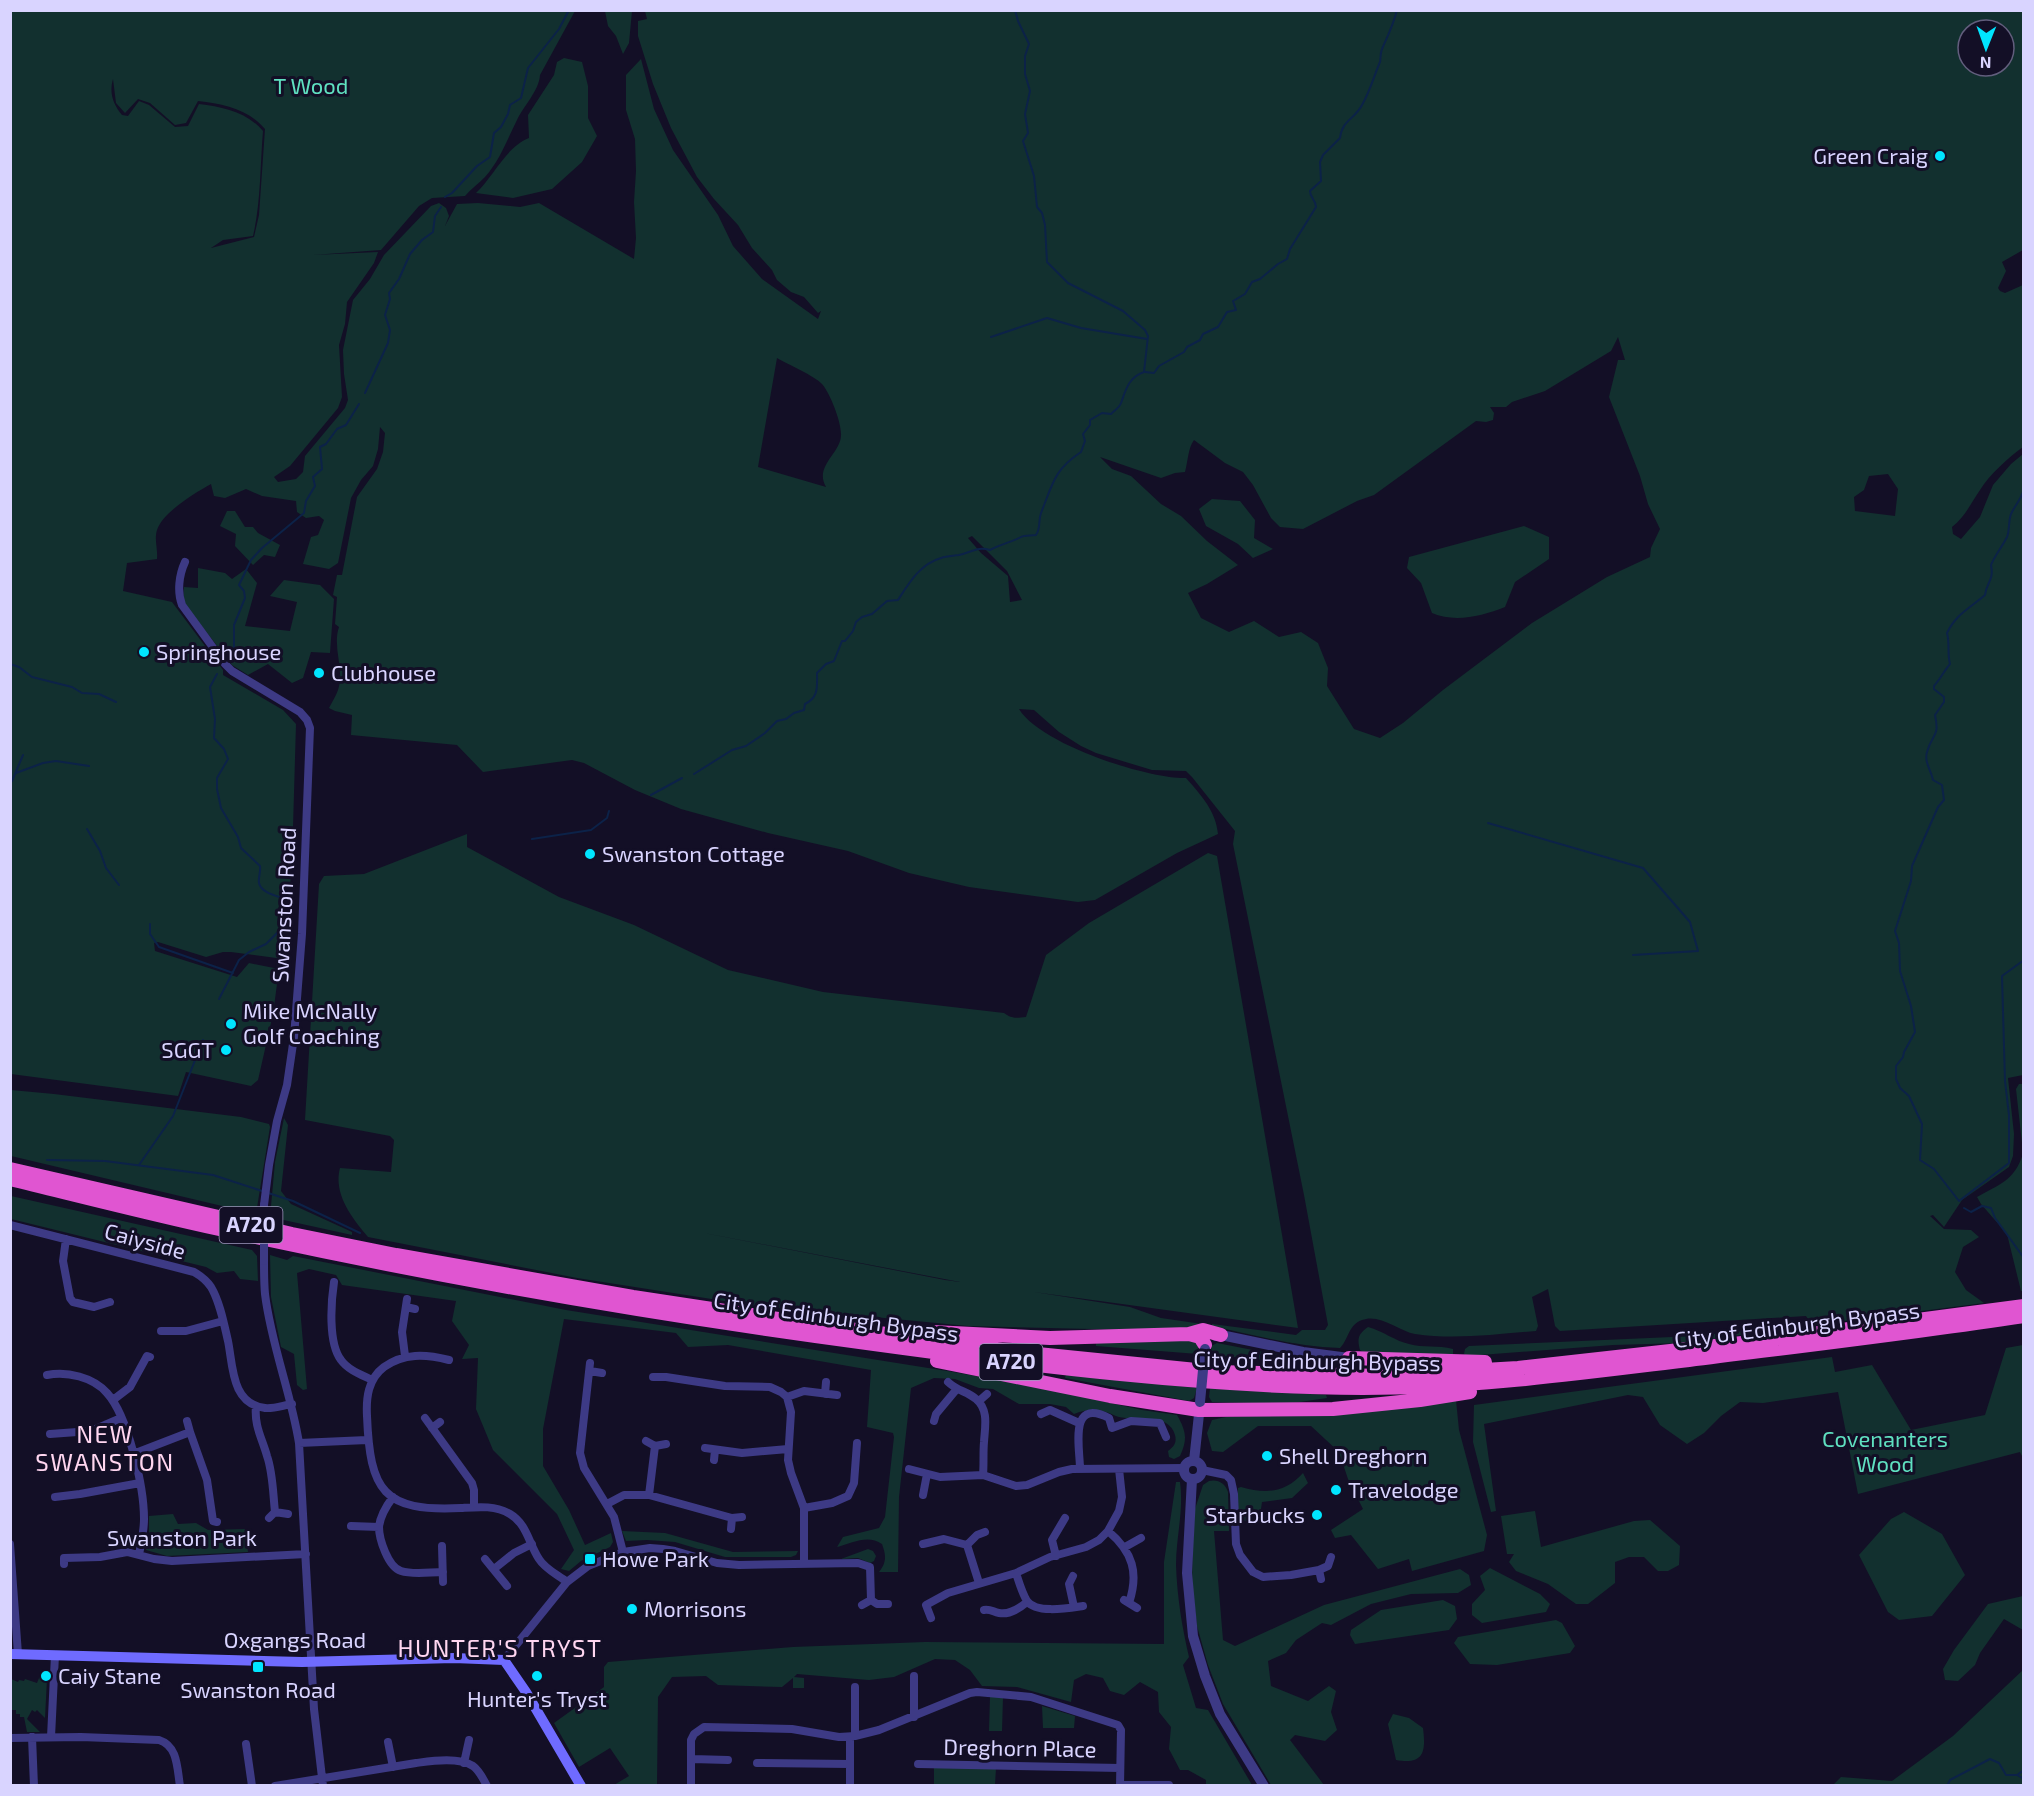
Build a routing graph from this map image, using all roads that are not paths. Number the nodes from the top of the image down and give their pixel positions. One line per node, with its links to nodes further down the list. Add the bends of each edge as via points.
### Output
1 (185, 562): 36 (street, Swanston Road, bridge, via 180,577 180,601 225,664 300,712 310,728 294,1037 264,1204 266,1294)
2 (10, 1169): 12 (highway, City of Edinburgh Bypass / A720, via 396,1255)
3 (10, 1179): 12 (highway, City of Edinburgh Bypass / A720, via 221,1230 392,1265 572,1297)
4 (10, 1226): 5 (street, Caiyside)
5 (66, 1239): 7 (street, via 63,1261 70,1298 94,1307); 11 (street, Caiyside, via 194,1272 212,1288)
6 (336, 1288): 26 (street, via 332,1318 336,1350 347,1366)
7 (110, 1302)
8 (2024, 1306): 18 (highway, City of Edinburgh Bypass / A720)
9 (415, 1309): 17 (street, via 406,1303 402,1332)
10 (2024, 1316): 22 (highway, City of Edinburgh Bypass / A720)
11 (223, 1321): 13 (street, via 186,1331); 37 (street, Caiyside, via 235,1383)
12 (791, 1327): 14 (highway, via 1039,1337); 18 (highway, City of Edinburgh Bypass / A720, via 1216,1372 1300,1376 1454,1373); 22 (highway, City of Edinburgh Bypass / A720, via 1000,1361 1291,1386 1473,1384); 38 (highway, via 1110,1396)
13 (161, 1331)
14 (1189, 1334): 15 (highway, via 1203,1330); 16 (highway, via 1200,1337)
15 (1221, 1335): 16 (street, via 1211,1338); 20 (street)
16 (1205, 1347): 38 (street, bridge)
17 (405, 1356): 21 (street, via 433,1353); 26 (street)
18 (1626, 1356): 20 (highway, via 1469,1362)
19 (150, 1357): 34 (street, via 147,1356 129,1387)
20 (1349, 1358)
21 (449, 1360)
22 (1606, 1370): 38 (highway, via 1409,1401 1334,1408)
23 (50, 1372): 34 (street, via 86,1378)
24 (602, 1373): 74 (street, via 590,1367 580,1453 584,1468)
25 (653, 1377): 33 (street, via 666,1373 724,1386 770,1387)
26 (372, 1380): 50 (street, via 366,1403)
27 (826, 1382): 30 (street)
28 (948, 1382): 29 (street)
29 (956, 1390): 35 (street); 43 (street)
30 (825, 1394): 32 (street); 33 (street, via 804,1391)
31 (987, 1394): 35 (street)
32 (837, 1395)
33 (787, 1397): 57 (street, via 791,1412)
34 (113, 1400): 40 (street)
35 (979, 1401): 67 (street, via 986,1420)
36 (292, 1404): 37 (street); 52 (street, Swanston Road)
37 (256, 1406): 77 (street, via 256,1423 268,1456 272,1515)
38 (1200, 1406): 61 (street)
39 (1041, 1414): 45 (street, via 1050,1410)
40 (121, 1418): 48 (street, via 91,1431); 59 (street)
41 (425, 1418): 46 (street)
42 (186, 1421): 47 (street)
43 (934, 1421)
44 (440, 1422): 46 (street)
45 (1079, 1423): 49 (street, via 1095,1414 1109,1418 1112,1428 1131,1420 1160,1423); 63 (street)
46 (432, 1428): 75 (street, via 472,1483)
47 (190, 1431): 59 (street); 81 (street, via 207,1480 213,1521)
48 (53, 1432)
49 (1166, 1437)
50 (368, 1440): 52 (street); 73 (street, via 373,1472)
51 (646, 1441): 55 (street)
52 (299, 1443): 95 (street, Swanston Road)
53 (857, 1443): 76 (street, via 852,1453 851,1499)
54 (666, 1444): 55 (street)
55 (655, 1446): 71 (street)
56 (705, 1448): 58 (street)
57 (788, 1449): 58 (street, via 742,1453); 76 (street, via 791,1473)
58 (715, 1450): 60 (street)
59 (133, 1454): 69 (street)
60 (714, 1460)
61 (1198, 1466): 62 (street, via 1189,1462); 68 (street, via 1200,1476); 104 (street, via 1232,1480 1236,1544 1253,1572 1263,1577)
62 (1184, 1468): 64 (street); 68 (street)
63 (1080, 1469): 64 (street); 67 (street, via 1016,1486)
64 (1119, 1469): 85 (street, via 1121,1506)
65 (909, 1470): 66 (street)
66 (927, 1474): 67 (street, via 944,1478); 72 (street)
67 (983, 1475)
68 (1192, 1479): 155 (street, via 1187,1573 1193,1636 1220,1714)
69 (140, 1483): 70 (street); 96 (street, via 144,1520)
70 (58, 1495)
71 (649, 1495): 74 (street, via 624,1495); 79 (street)
72 (923, 1495)
73 (393, 1497): 75 (street, via 423,1509); 83 (street)
74 (607, 1504): 94 (street)
75 (474, 1507): 89 (street, via 509,1513 525,1529)
76 (804, 1508): 102 (street)
77 (288, 1514)
78 (742, 1517): 79 (street)
79 (732, 1518): 84 (street)
80 (1065, 1518): 97 (street, via 1064,1528 1052,1540)
81 (217, 1522)
82 (351, 1526): 83 (street)
83 (379, 1527): 105 (street, via 395,1568 403,1572)
84 (731, 1529)
85 (1108, 1531): 93 (street); 97 (street, via 1091,1545)
86 (985, 1532): 91 (street)
87 (1141, 1538): 93 (street)
88 (10, 1544): 99 (street)
89 (532, 1544): 103 (street); 110 (street, via 538,1558)
90 (923, 1544): 91 (street, via 944,1539)
91 (967, 1545): 111 (street)
92 (442, 1546): 105 (street)
93 (1125, 1547): 119 (street, via 1134,1578 1126,1602)
94 (623, 1552): 102 (street, via 650,1548 726,1564); 110 (street, via 588,1566)
95 (306, 1554): 96 (street, Swanston Park, via 172,1561); 125 (street, Swanston Road)
96 (139, 1555): 101 (street, Swanston Park, via 128,1552 64,1558)
97 (1056, 1556): 106 (street)
98 (1331, 1557): 104 (street, via 1328,1566)
99 (11, 1558): 122 (street)
100 (485, 1559): 103 (street)
101 (64, 1564)
102 (804, 1564): 113 (street, via 855,1562 870,1567)
103 (494, 1569): 112 (street)
104 (1319, 1570): 108 (street)
105 (443, 1572): 109 (street)
106 (1016, 1573): 111 (street); 114 (street)
107 (1073, 1576): 118 (street, via 1069,1584)
108 (1321, 1579)
109 (443, 1582)
110 (567, 1582): 124 (street)
111 (979, 1583): 121 (street, via 926,1605)
112 (507, 1586)
113 (871, 1600): 115 (street); 116 (street)
114 (1027, 1602): 118 (street, via 1041,1609); 120 (street, via 1012,1612)
115 (888, 1604)
116 (862, 1605)
117 (1083, 1606): 118 (street)
118 (1074, 1607)
119 (1137, 1608)
120 (984, 1610)
121 (931, 1618)
122 (14, 1654): 123 (main road, Oxgangs Road)
123 (55, 1655): 125 (main road, Oxgangs Road); 130 (street)
124 (504, 1660): 125 (main road, Oxgangs Road); 150 (main road)
125 (312, 1662): 144 (street, Swanston Road)
126 (914, 1676): 128 (street)
127 (855, 1687): 131 (street)
128 (914, 1717): 131 (street); 143 (street, via 970,1693 1031,1697 1118,1725)
129 (32, 1737): 130 (street); 132 (street); 145 (street)
130 (51, 1737): 146 (street, via 162,1741 172,1749)
131 (852, 1737): 136 (street, via 792,1729 704,1727 694,1734); 140 (street)
132 (10, 1738)
133 (469, 1740): 138 (street)
134 (388, 1742): 142 (street)
135 (246, 1744): 147 (street)
136 (692, 1759): 137 (street); 151 (street)
137 (728, 1760)
138 (464, 1763): 142 (street); 149 (street, via 476,1769)
139 (757, 1764): 140 (street, via 767,1760)
140 (850, 1764): 152 (street)
141 (918, 1764): 143 (street, Dreghorn Place)
142 (393, 1767): 144 (street)
143 (1120, 1768): 153 (street)
144 (323, 1782): 148 (street)
145 (34, 1785)
146 (180, 1785)
147 (252, 1785)
148 (275, 1785)
149 (487, 1785)
150 (582, 1785)
151 (692, 1785)
152 (850, 1785)
153 (1120, 1785): 154 (street)
154 (1169, 1785)
155 (1264, 1785)

